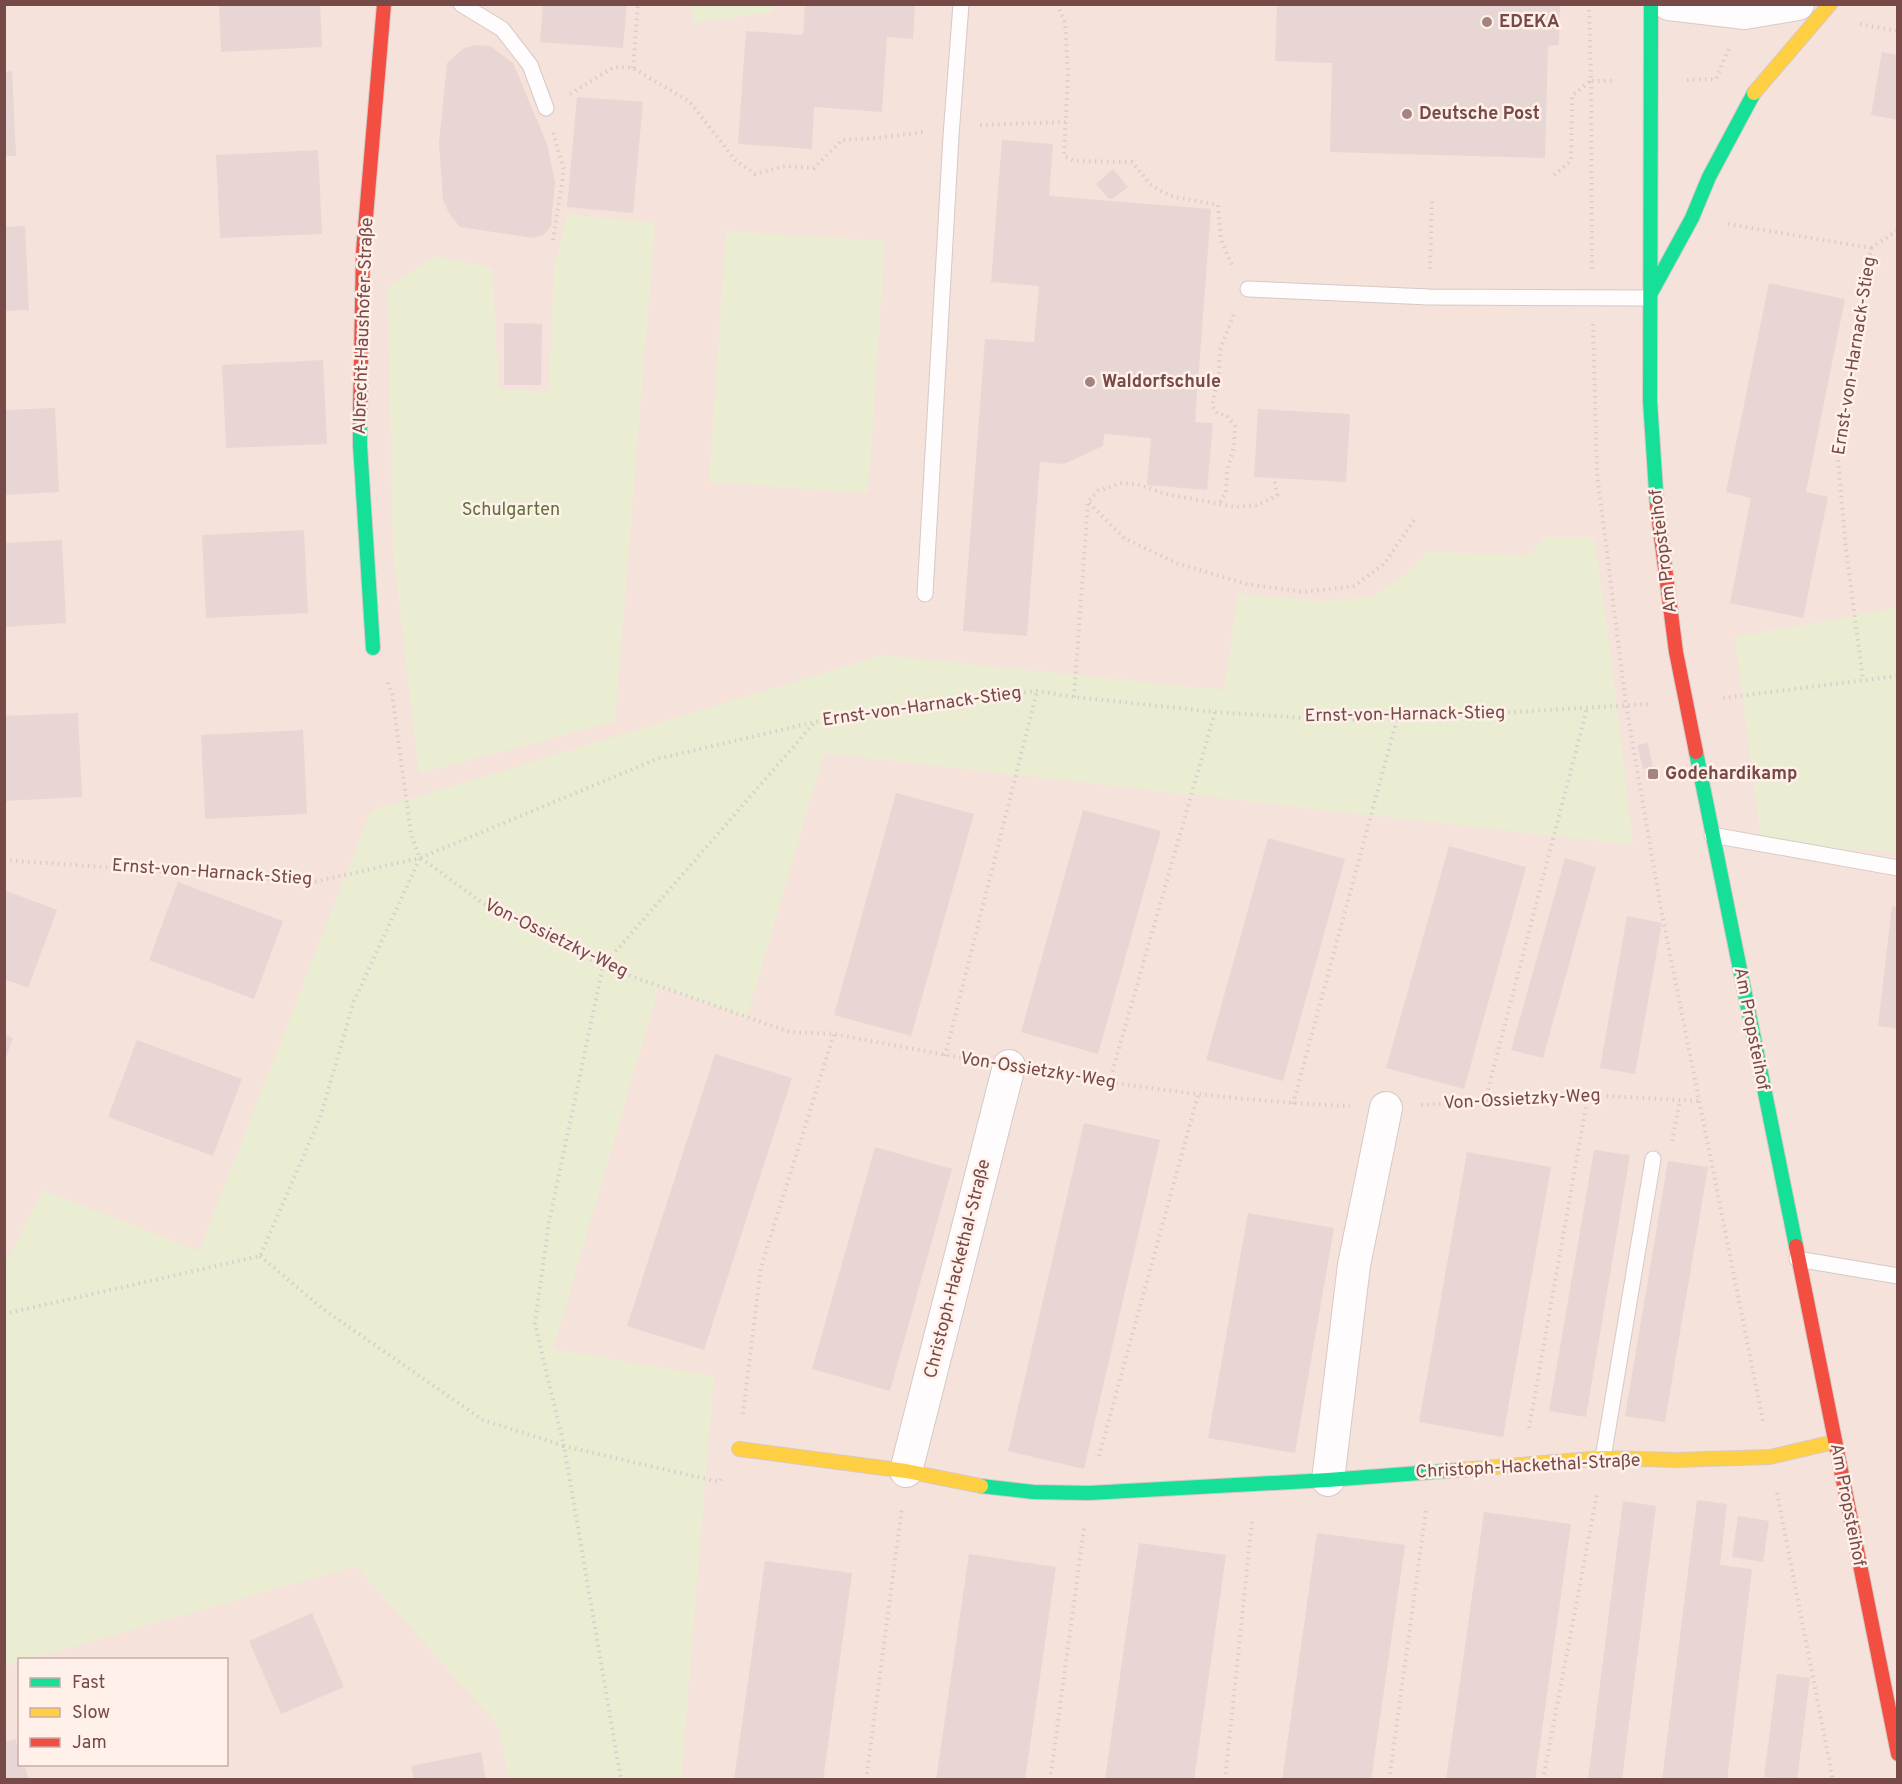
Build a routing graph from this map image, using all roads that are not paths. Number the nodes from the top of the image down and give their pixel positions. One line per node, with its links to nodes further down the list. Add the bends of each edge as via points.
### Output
1 (384, 4): 12 (street, Albrecht-Haushofer-Straße, via 363,252 360,445)
2 (461, 4): 8 (lane, via 502,29 530,65)
3 (962, 4): 11 (lane)
4 (1651, 4): 10 (street, Am Propsteihof)
5 (1669, 4): 6 (street, via 1745,13)
6 (1798, 4)
7 (1830, 4): 10 (street, Am Propsteihof, via 1750,98)
8 (546, 108)
9 (1248, 289): 10 (lane, via 1430,297)
10 (1649, 298): 13 (street, Am Propsteihof, via 1650,401 1658,518 1685,702)
11 (925, 594)
12 (373, 648)
13 (1712, 835): 14 (lane); 18 (street, Am Propsteihof)
14 (1898, 868)
15 (1009, 1066): 23 (street, Christoph-Hackethal-Straße)
16 (1386, 1108): 24 (street, via 1354,1265)
17 (1653, 1159): 22 (lane)
18 (1797, 1259): 19 (lane); 20 (street, Am Propsteihof)
19 (1898, 1276)
20 (1834, 1442): 22 (street, Christoph-Hackethal-Straße, via 1770,1457); 25 (street, Am Propsteihof)
21 (739, 1449): 23 (street, Christoph-Hackethal-Straße)
22 (1603, 1458): 24 (street, Christoph-Hackethal-Straße)
23 (906, 1470): 24 (street, Christoph-Hackethal-Straße, via 972,1485 1033,1492 1089,1493)
24 (1328, 1480)
25 (1880, 1670): 26 (lane); 27 (street, Am Propsteihof)
26 (1898, 1673)
27 (1898, 1754)

